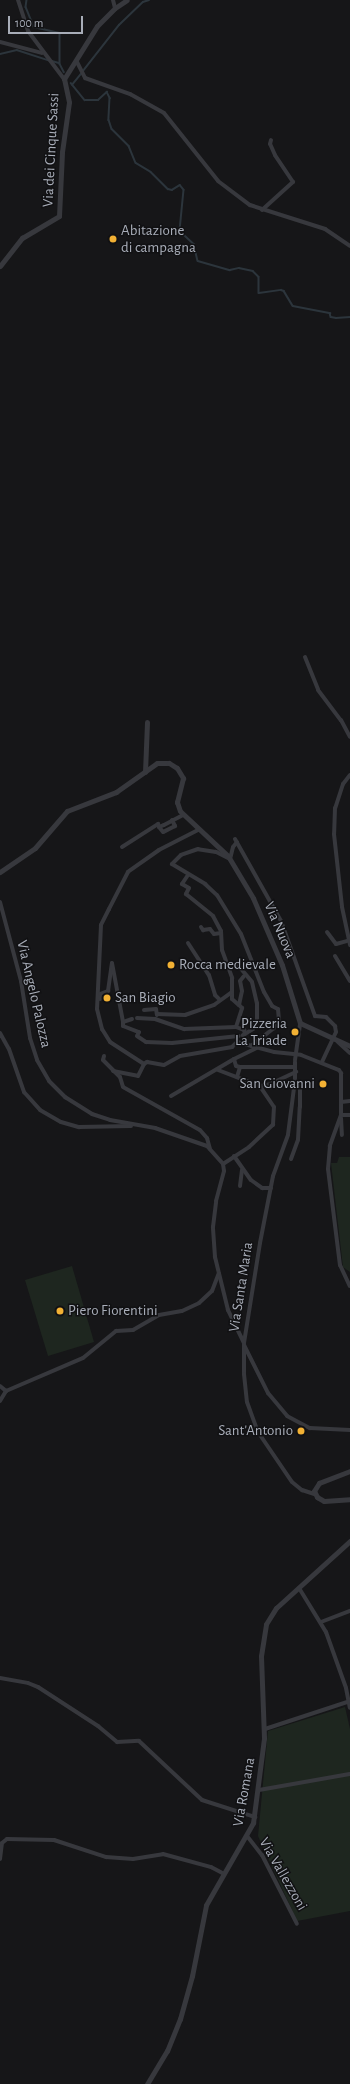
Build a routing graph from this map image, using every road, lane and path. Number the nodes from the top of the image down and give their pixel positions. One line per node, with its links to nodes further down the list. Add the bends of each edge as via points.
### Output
1 (18, 0): 6 (street, via 28,31)
2 (114, 0): 4 (street)
3 (127, 0): 4 (street)
4 (115, 8): 7 (street, via 97,26)
5 (0, 42): 6 (street)
6 (42, 53): 8 (street)
7 (77, 62): 8 (street); 10 (street, via 85,78 130,94 164,113 218,181 250,205)
8 (64, 79): 12 (street, Via dei Cinque Sassi, via 69,102 62,152 59,216 22,238)
9 (271, 140): 10 (street, via 275,155 293,182)
10 (262, 210): 11 (street, via 325,230)
11 (350, 246)
12 (0, 266)
13 (304, 657): 15 (street, via 318,690 341,720)
14 (147, 722): 16 (street)
15 (350, 737)
16 (145, 772): 18 (street, via 162,762 177,768 183,778 177,802); 22 (street, via 116,792 67,811 37,846)
17 (350, 775): 29 (street, via 343,784 334,808 334,834)
18 (183, 815): 19 (street, Via Nuova); 20 (street, via 159,827 158,824)
19 (198, 830): 21 (street, Via Nuova); 36 (street, via 159,850 128,872 122,882 101,926)
20 (122, 848)
21 (230, 859): 23 (street, via 214,851 198,849 181,855 172,864); 42 (street, Via Nuova, via 251,893 269,933 284,969); 47 (street, via 236,840 281,921 315,1016 326,1017 335,1026)
22 (0, 872)
23 (188, 875): 27 (street, via 182,884 189,888 186,894 213,916); 50 (street, via 217,895 240,934 264,992 272,1006 278,1009 279,1021 274,1028)
24 (0, 902): 72 (street, Via Angelo Palozza, via 21,981 30,1038 37,1060 49,1081 65,1097 92,1114)
25 (201, 927): 27 (street, via 203,930 210,929 214,934)
26 (327, 932): 29 (street, via 336,944)
27 (221, 933): 31 (street)
28 (188, 943): 35 (street, via 209,975)
29 (349, 943)
30 (335, 956): 33 (street)
31 (227, 967): 32 (street, via 238,964); 34 (street, via 232,978)
32 (244, 976): 37 (street, via 240,981 242,991); 45 (street, via 252,982 257,1003 257,1022 253,1029)
33 (350, 981)
34 (232, 992): 35 (street); 37 (street, via 232,999)
35 (220, 1000): 39 (street, via 214,1005 185,1015)
36 (97, 1003): 41 (street, via 100,1001 100,994 108,991 112,962); 59 (street, via 102,1030 110,1042)
37 (239, 1005): 43 (street, via 242,1008)
38 (144, 1010): 39 (street, via 156,1009)
39 (157, 1014): 40 (street)
40 (155, 1019): 41 (street, via 135,1018); 43 (street, via 184,1029)
41 (123, 1022): 46 (street, via 124,1028 139,1032 137,1036 146,1042 172,1043)
42 (300, 1023): 47 (street); 53 (street, Via Santa Maria)
43 (236, 1027): 45 (street, via 244,1030)
44 (0, 1033): 72 (street, via 8,1046 24,1092 40,1110 61,1122 79,1127 116,1128)
45 (245, 1034): 46 (street)
46 (239, 1036): 48 (street)
47 (332, 1040): 49 (street); 57 (street)
48 (237, 1042): 50 (street); 59 (street, via 229,1048 180,1056 164,1065 147,1062)
49 (338, 1042): 51 (street); 54 (street)
50 (250, 1046): 52 (street)
51 (350, 1046)
52 (258, 1048): 53 (street); 56 (street)
53 (295, 1053): 57 (street); 58 (street, Via Santa Maria)
54 (350, 1053)
55 (104, 1056): 62 (street, via 103,1060)
56 (234, 1059): 60 (street, via 236,1066); 61 (street)
57 (322, 1062): 69 (street, via 341,1073)
58 (295, 1063): 60 (street); 63 (street, Via Santa Maria)
59 (144, 1064): 62 (street, via 138,1076)
60 (240, 1067): 64 (street)
61 (218, 1070): 64 (street); 67 (street)
62 (112, 1071): 74 (street, via 120,1077 123,1087 202,1131)
63 (296, 1072): 65 (street, Via Santa Maria); 66 (street)
64 (237, 1077): 66 (street)
65 (295, 1080): 76 (street, via 300,1088 300,1107 298,1140); 80 (street, Via Santa Maria, via 288,1135)
66 (260, 1086): 75 (street, via 274,1107 273,1125)
67 (171, 1096)
68 (350, 1101): 69 (street)
69 (341, 1102): 70 (street)
70 (340, 1115): 71 (street); 73 (street); 82 (street, via 330,1146 328,1168 340,1265)
71 (350, 1115)
72 (135, 1125): 74 (street, Via Angelo Palozza, via 155,1128)
73 (342, 1135)
74 (210, 1149): 77 (street, Via Angelo Palozza)
75 (234, 1156): 77 (street); 78 (street)
76 (291, 1159)
77 (223, 1164): 81 (street, via 224,1171 212,1227)
78 (242, 1170): 79 (street); 80 (street, via 259,1186)
79 (240, 1186)
80 (271, 1188): 83 (street, Via Santa Maria)
81 (219, 1273): 83 (street, via 228,1310); 85 (street, via 211,1293 196,1304 182,1311 159,1314 133,1330 116,1331 79,1360)
82 (350, 1286)
83 (244, 1344): 87 (street, via 268,1393 288,1416 312,1428); 89 (street, Via Santa Maria, via 245,1391 254,1422 291,1480 300,1489)
84 (0, 1386): 85 (street)
85 (6, 1391): 86 (street)
86 (0, 1401)
87 (350, 1430)
88 (350, 1471): 89 (street, via 318,1484 314,1488)
89 (314, 1494): 90 (street, via 326,1502)
90 (350, 1499)
91 (350, 1541): 92 (street, Via Romana)
92 (299, 1588): 94 (street); 98 (street, Via Romana, via 274,1610 264,1630 261,1672)
93 (350, 1611): 94 (street)
94 (321, 1622): 97 (street, via 340,1668)
95 (0, 1678): 101 (street, via 38,1687 98,1726 117,1742 139,1741 202,1800)
96 (348, 1701): 98 (street)
97 (350, 1708)
98 (265, 1729): 100 (street, Via Romana)
99 (350, 1774): 100 (street)
100 (259, 1790): 101 (street, Via Romana)
101 (255, 1817): 102 (street, Via Romana)
102 (247, 1836): 104 (street, Via Romana); 105 (street, Via Vallezzoni, via 261,1853)
103 (0, 1859): 104 (street, via 2,1843 7,1839 54,1840 106,1857 133,1859 163,1854 211,1867)
104 (224, 1874): 106 (street, Via Romana, via 203,1914 192,1976 177,2027 168,2050)
105 (297, 1924)
106 (147, 2084)

